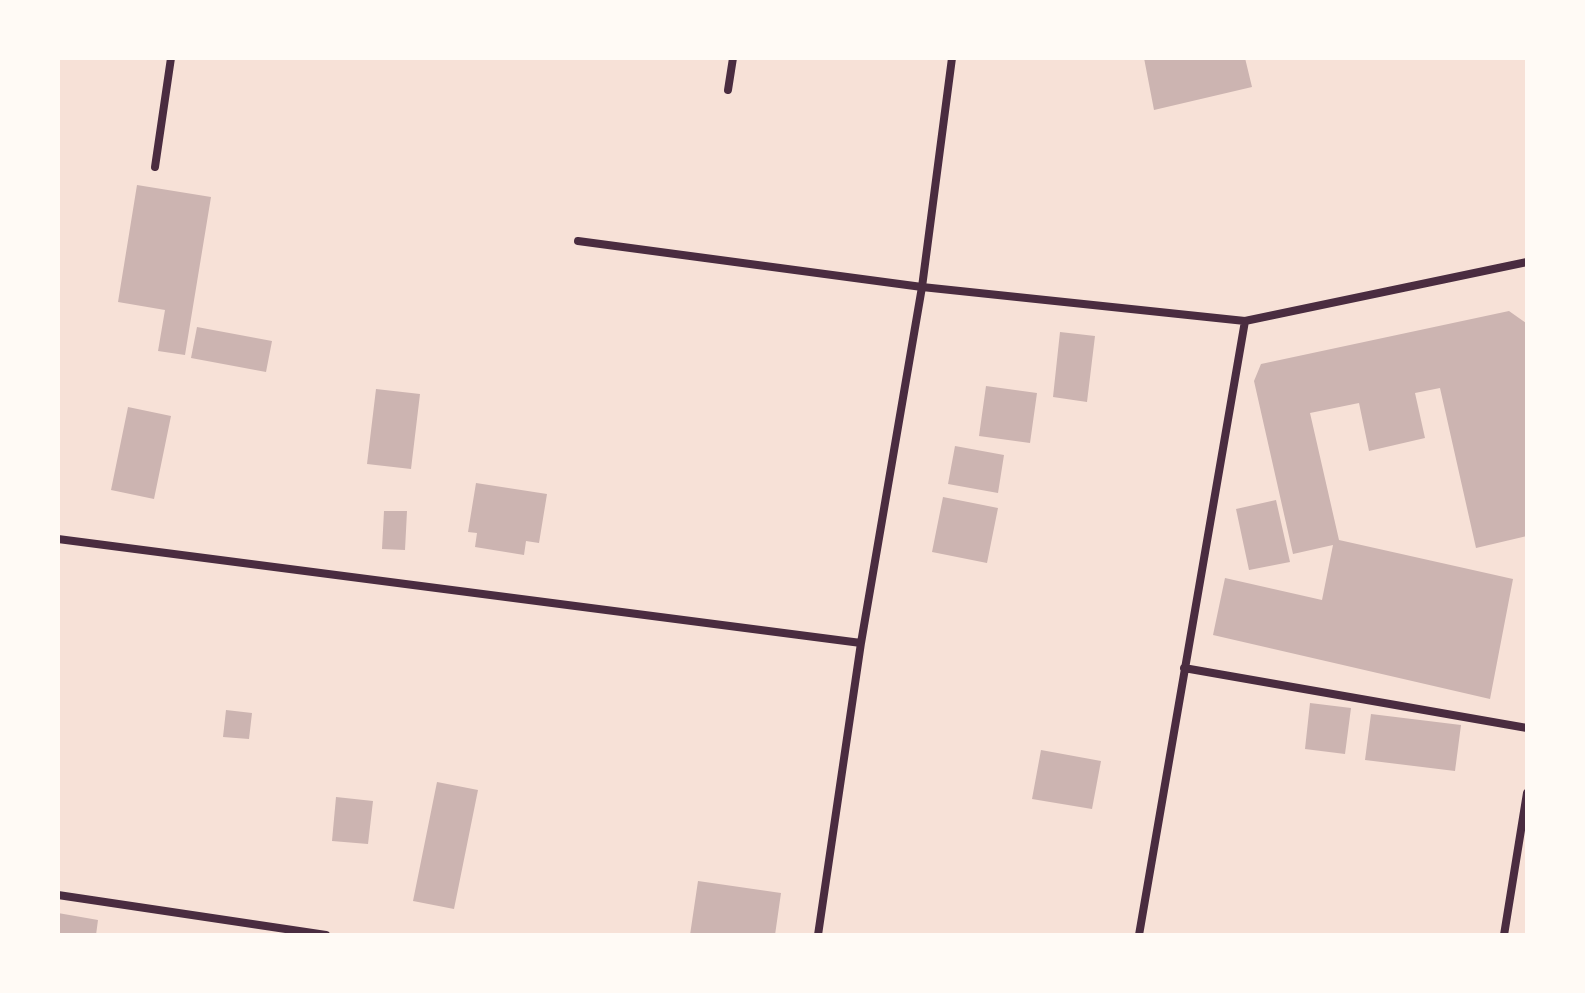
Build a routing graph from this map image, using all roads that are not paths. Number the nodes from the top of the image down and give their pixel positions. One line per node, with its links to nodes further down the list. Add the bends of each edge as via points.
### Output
1 (171, 58): 5 (street)
2 (733, 58): 4 (street)
3 (952, 58): 8 (street)
4 (728, 90)
5 (155, 167)
6 (578, 241): 8 (street)
7 (1527, 262): 9 (street)
8 (922, 287): 9 (street); 11 (street)
9 (1245, 321): 12 (street)
10 (58, 539): 11 (street)
11 (861, 643): 17 (street)
12 (1184, 668): 13 (street); 18 (street)
13 (1527, 728)
14 (1527, 793): 19 (street)
15 (58, 895): 16 (street)
16 (326, 935)
17 (818, 935)
18 (1139, 935)
19 (1504, 935)

